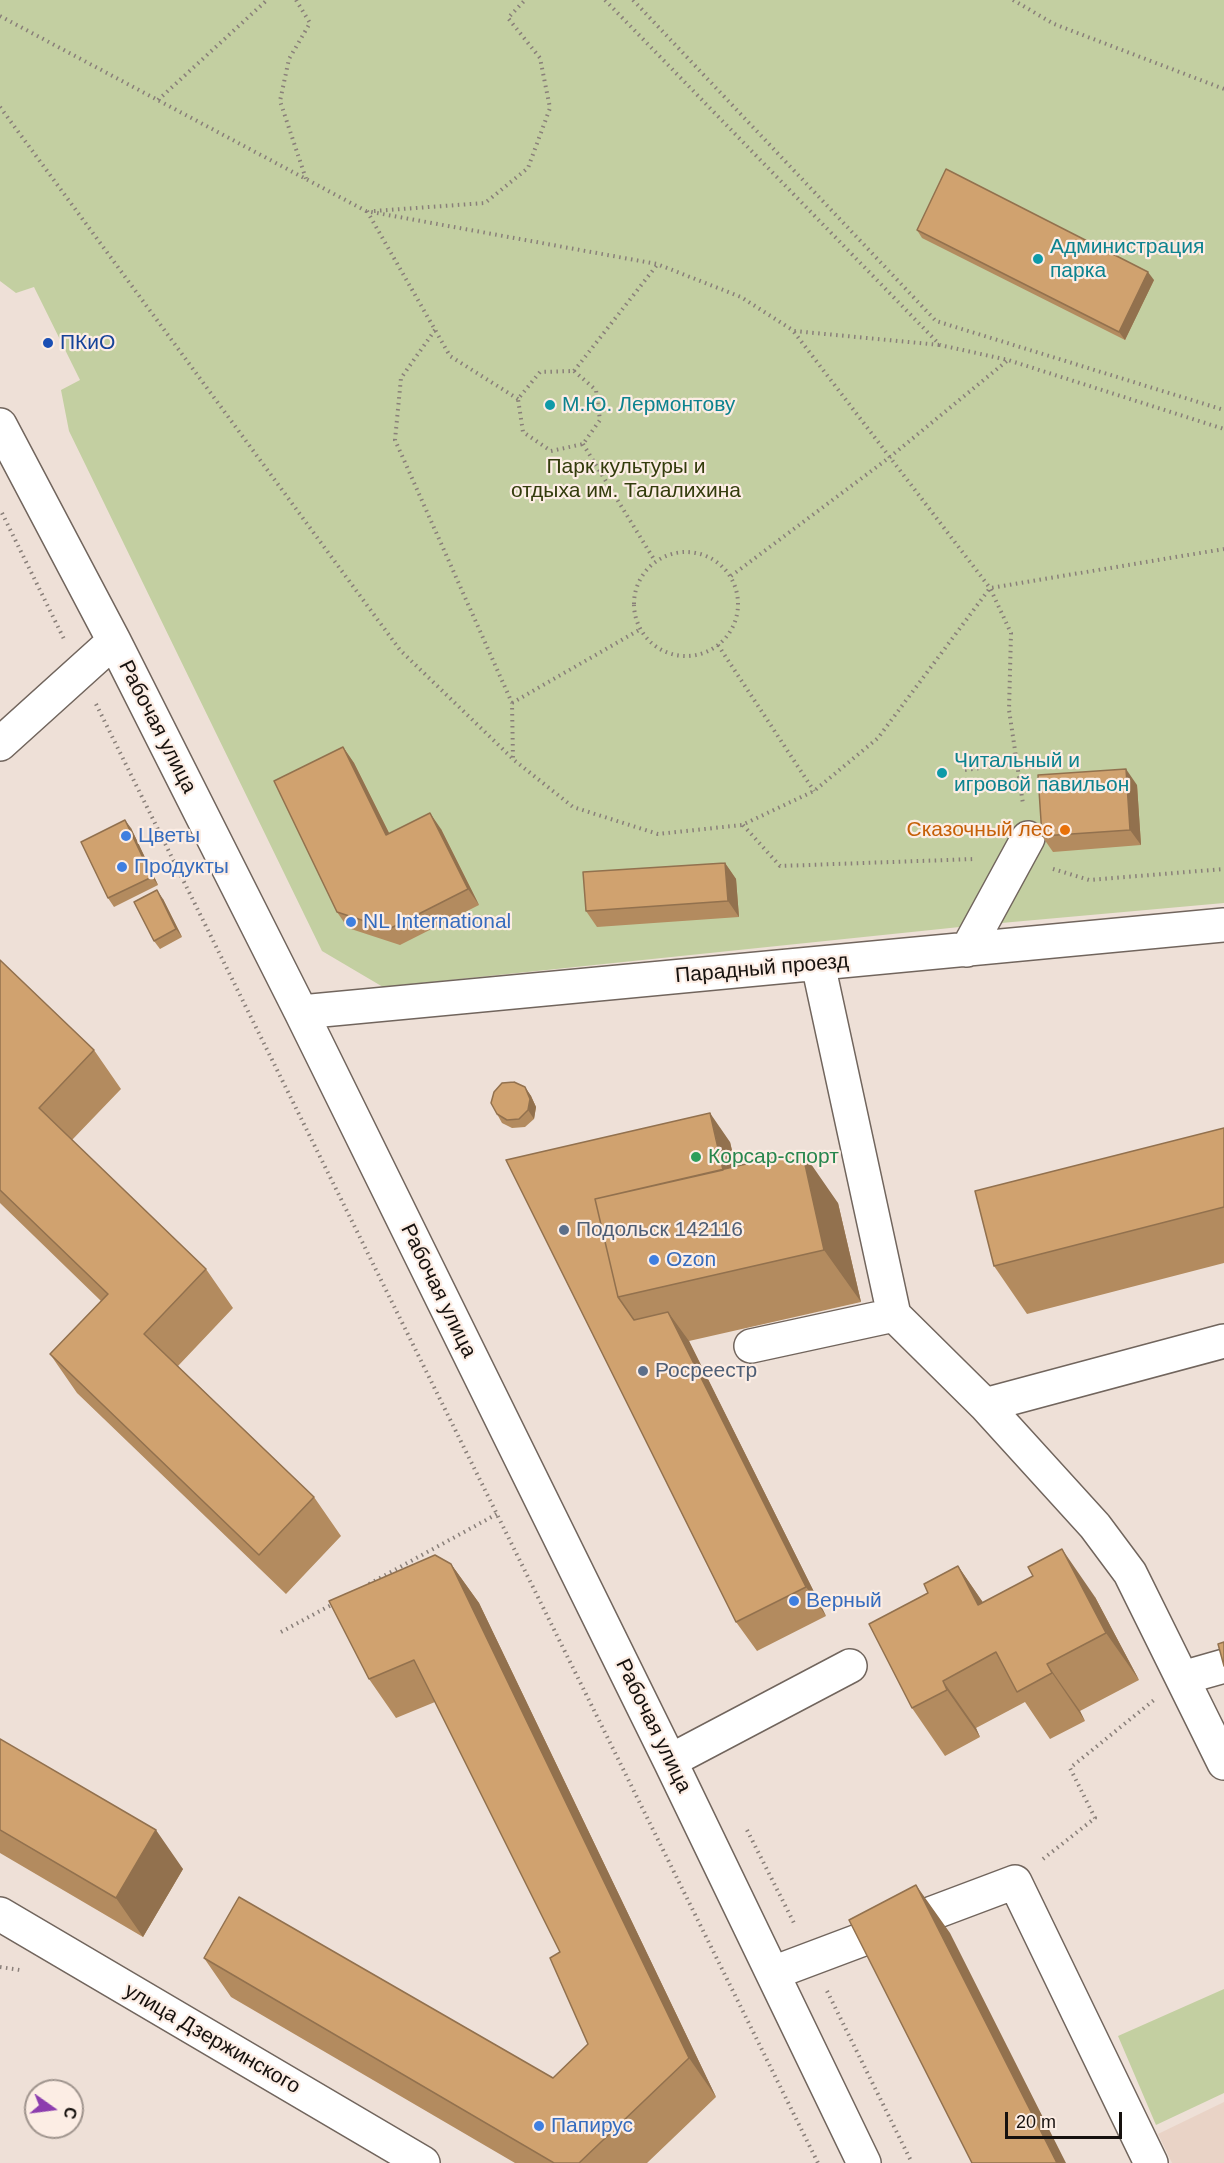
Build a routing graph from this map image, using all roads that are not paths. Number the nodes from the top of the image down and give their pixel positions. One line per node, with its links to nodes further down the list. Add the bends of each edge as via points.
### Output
1 (0, 425): 2 (street, Рабочая улица)
2 (114, 641): 3 (street); 8 (street, Рабочая улица)
3 (0, 744)
4 (1028, 838): 6 (street)
5 (1224, 925): 6 (street, Парадный проезд)
6 (967, 950): 7 (street, Парадный проезд)
7 (818, 964): 8 (street, Парадный проезд); 9 (street)
8 (301, 1012): 16 (street, Рабочая улица)
9 (894, 1315): 11 (street); 12 (street)
10 (1224, 1341): 12 (street)
11 (751, 1346)
12 (985, 1405): 15 (street, via 1095,1526 1130,1573)
13 (850, 1666): 16 (street)
14 (1224, 1666): 15 (street)
15 (1182, 1678): 17 (street)
16 (670, 1761): 19 (street, Рабочая улица)
17 (1224, 1763)
18 (0, 1914): 20 (street, улица Дзержинского)
19 (773, 1973): 21 (street, Рабочая улица); 22 (street, via 1015,1882)
20 (423, 2163)
21 (864, 2163)
22 (1152, 2163)

